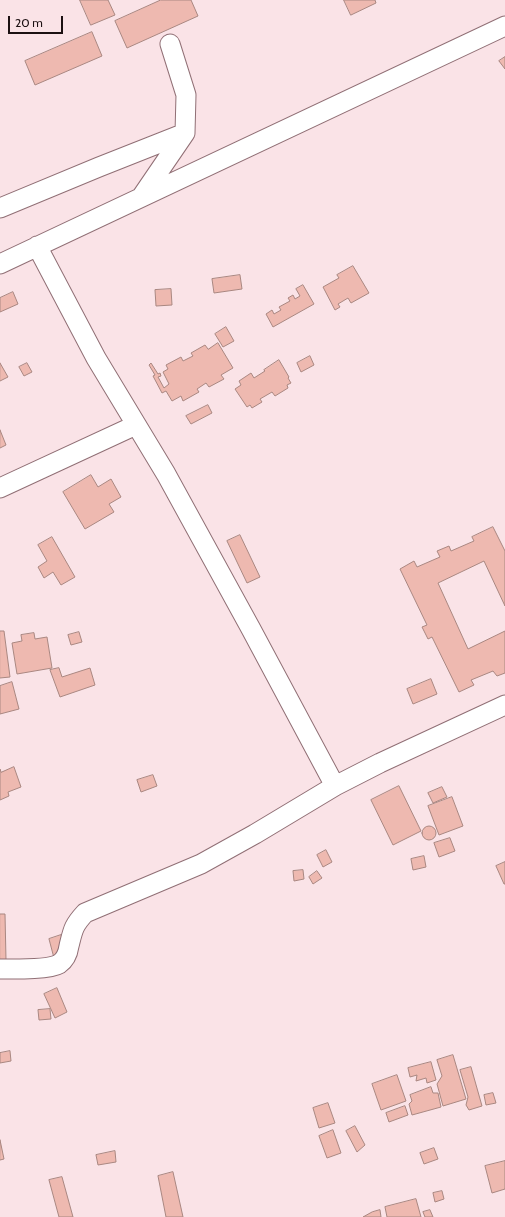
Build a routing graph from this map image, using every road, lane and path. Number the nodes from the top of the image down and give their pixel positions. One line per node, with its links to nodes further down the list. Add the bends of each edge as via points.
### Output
1 (505, 26): 4 (street)
2 (170, 44): 3 (street, via 186,95)
3 (185, 133): 4 (street); 5 (street)
4 (141, 198): 6 (street)
5 (0, 208)
6 (37, 246): 7 (street); 8 (street, via 96,358)
7 (0, 264)
8 (136, 424): 9 (street); 11 (street, via 181,501)
9 (0, 488)
10 (505, 705): 11 (street)
11 (335, 786): 12 (street, via 201,864 85,914 77,921 71,932 66,956 58,964 36,968)
12 (0, 969)

